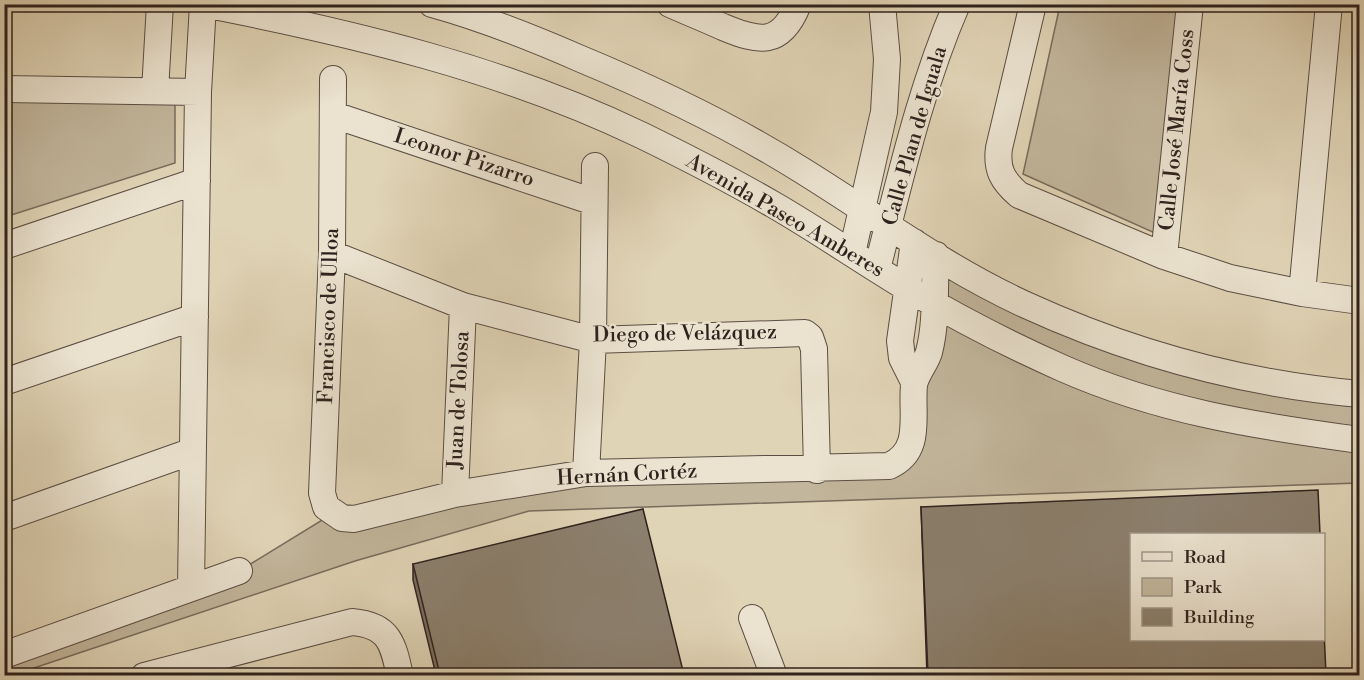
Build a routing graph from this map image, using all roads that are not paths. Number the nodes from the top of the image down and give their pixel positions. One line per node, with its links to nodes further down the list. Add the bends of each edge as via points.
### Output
1 (160, 4): 13 (street)
2 (204, 4): 14 (street); 23 (street, Avenida Paseo Amberes, via 328,28 547,96 709,169)
3 (432, 4): 19 (street, Avenida Paseo Amberes, via 531,38 710,117)
4 (670, 4): 5 (street, via 743,36 760,39 778,34)
5 (798, 4)
6 (882, 4): 19 (street, Calle Plan de Iguala, via 887,83)
7 (957, 4): 20 (street, Calle Plan de Iguala, via 928,76)
8 (1190, 4): 26 (street, Calle José María Coss)
9 (1329, 4): 29 (street)
10 (1025, 9): 26 (street, via 998,159 1006,184 1019,195)
11 (333, 80): 15 (street, Francisco de Ulloa)
12 (4, 89): 13 (street)
13 (155, 90): 14 (street)
14 (198, 92): 17 (street)
15 (334, 115): 18 (street, Leonor Pizarro); 24 (street, Francisco de Ulloa)
16 (595, 166): 18 (street)
17 (197, 181): 22 (street); 33 (street)
18 (594, 202): 34 (street)
19 (861, 209): 20 (street, Avenida Paseo Amberes); 23 (street, Calle Plan de Iguala)
20 (888, 226): 21 (street, Avenida Paseo Amberes); 27 (street, Calle Plan de Iguala)
21 (914, 242): 25 (street, Avenida Paseo Amberes); 28 (street)
22 (4, 246)
23 (852, 253): 27 (street, Avenida Paseo Amberes)
24 (332, 254): 32 (street, Diego de Velázquez); 43 (street, Francisco de Ulloa, via 322,493)
25 (936, 255): 31 (street); 37 (street, Avenida Paseo Amberes, via 1025,305 1094,333 1201,368 1307,389)
26 (1164, 256): 29 (street, via 1230,278)
27 (877, 269): 28 (street, Avenida Paseo Amberes)
28 (907, 288): 31 (street, Avenida Paseo Amberes); 36 (street, via 900,351)
29 (1302, 293): 30 (street)
30 (1359, 301)
31 (933, 303): 36 (street, via 930,350); 38 (street, Avenida Paseo Amberes, via 1063,369 1147,400 1239,423)
32 (463, 306): 34 (street, Diego de Velázquez); 42 (street, Juan de Tolosa)
33 (195, 317): 35 (street); 39 (street)
34 (593, 340): 40 (street, Diego de Velázquez, via 799,332 810,337 814,349); 41 (street)
35 (4, 382)
36 (914, 382): 40 (street, Hernán Cortéz, via 913,440 900,461 890,466)
37 (1359, 394)
38 (1359, 440)
39 (193, 451): 44 (street); 46 (street)
40 (817, 470): 41 (street, Hernán Cortéz)
41 (586, 473): 42 (street, Hernán Cortéz)
42 (455, 494): 43 (street, Hernán Cortéz, via 354,519)
43 (332, 514)
44 (4, 518)
45 (239, 571): 46 (street)
46 (191, 588): 48 (street)
47 (752, 618): 51 (street)
48 (4, 655)
49 (144, 675): 50 (street, via 352,622 368,623 383,632 390,640)
50 (400, 675)
51 (774, 675)

